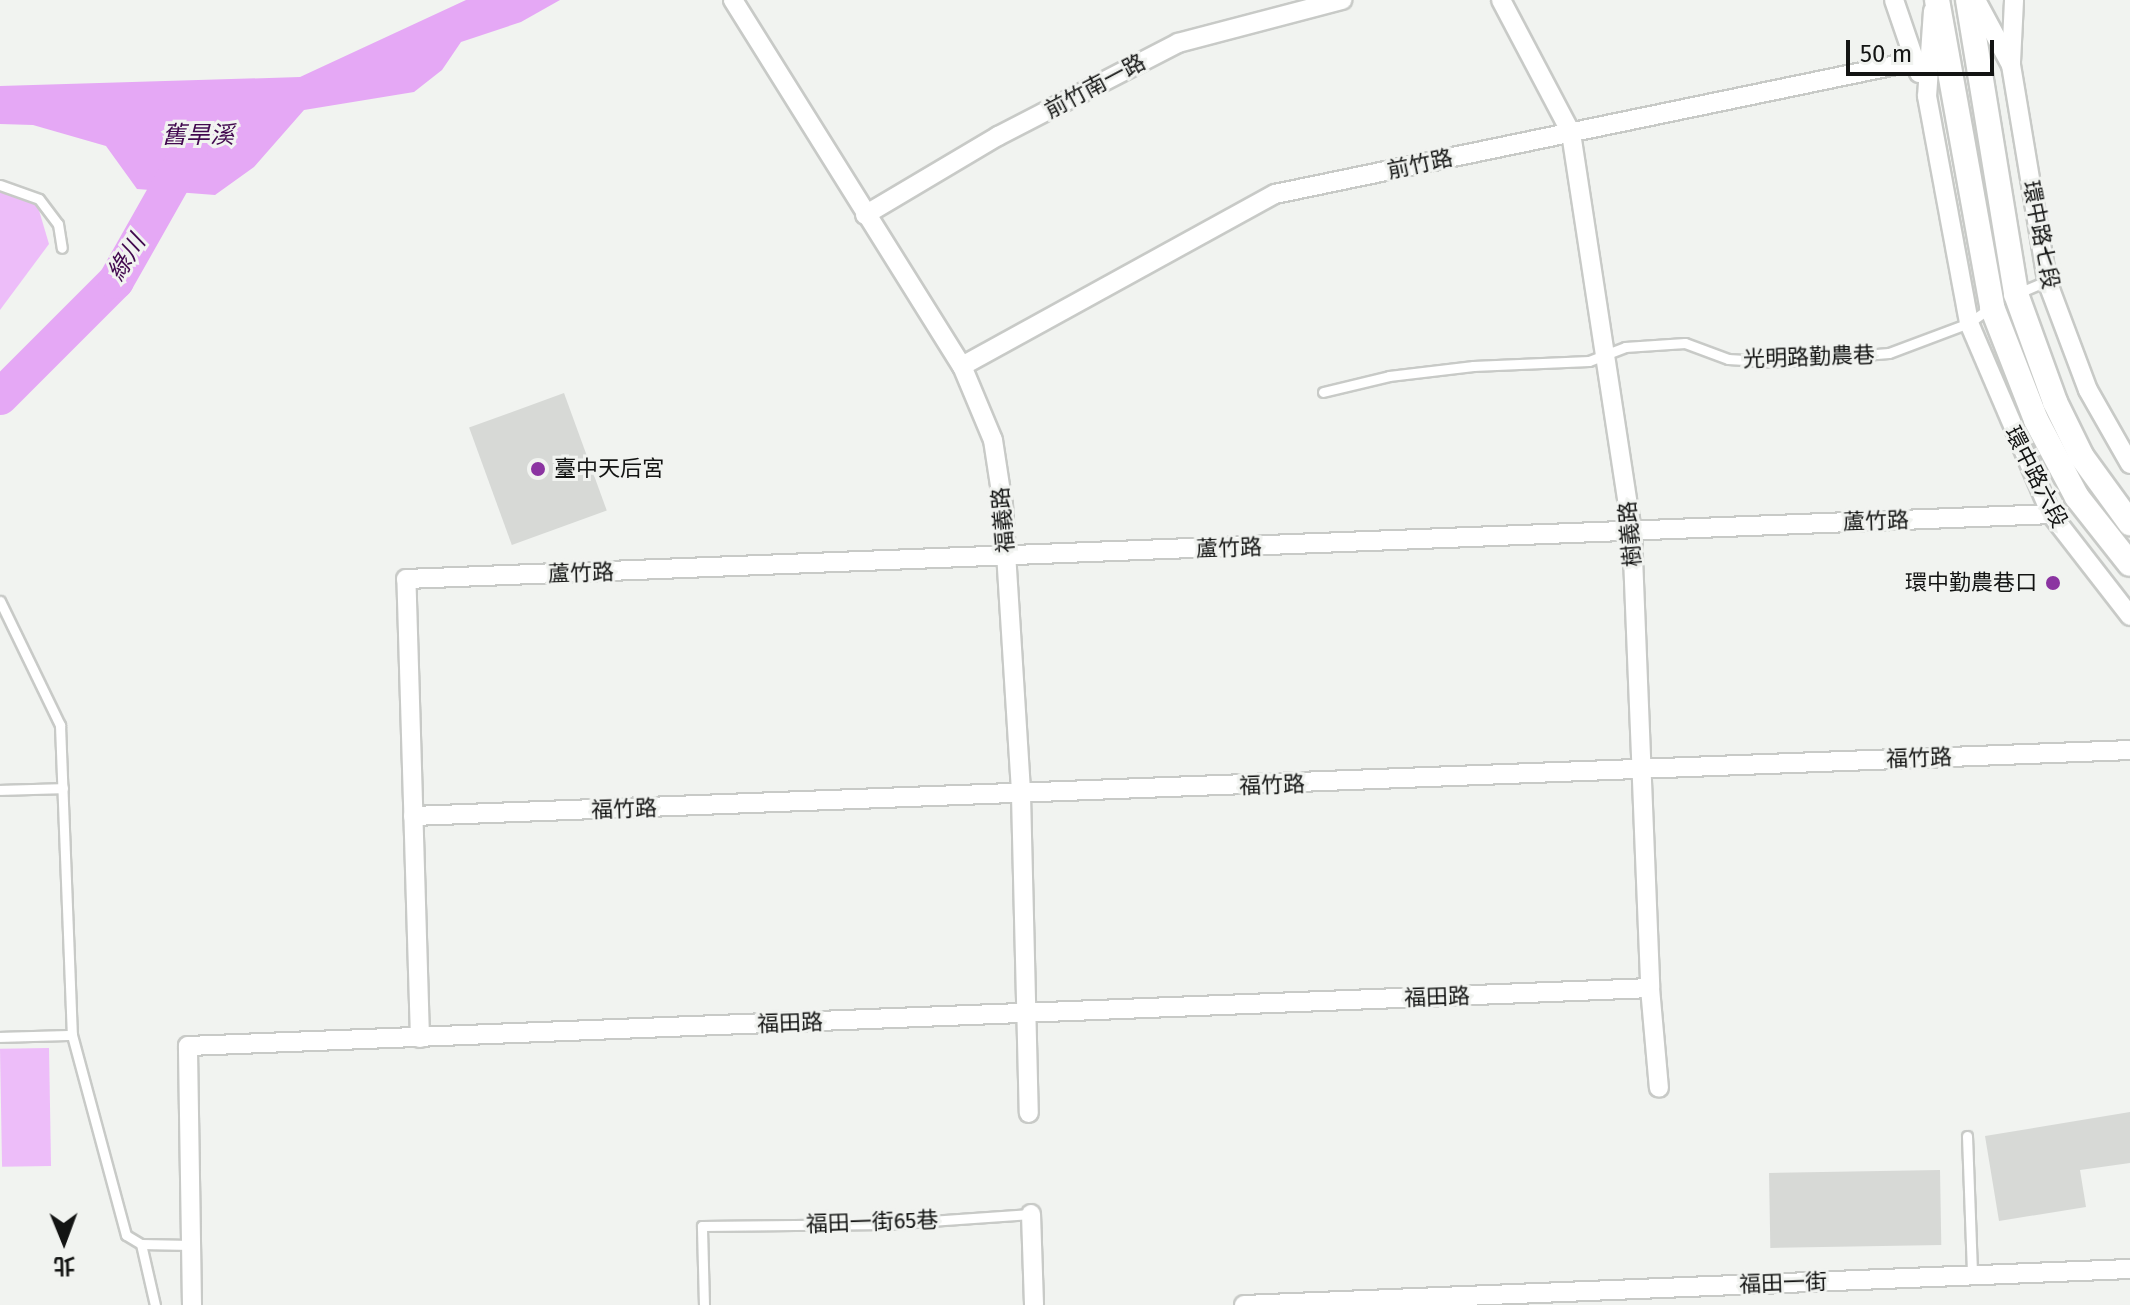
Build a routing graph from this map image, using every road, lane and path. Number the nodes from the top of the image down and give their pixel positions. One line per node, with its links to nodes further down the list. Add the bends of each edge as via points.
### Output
1 (733, 0): 14 (street, 福義路)
2 (1342, 0): 14 (street, 前竹南一路, via 1178,43 998,136)
3 (1501, 0): 12 (street, 樹義路)
4 (1894, 0): 9 (street)
5 (1935, 0): 11 (street); 18 (street)
6 (1968, 0): 17 (street, 環中路七段)
7 (1976, 0): 10 (street, 環中路七段)
8 (2014, 0): 10 (street)
9 (1915, 61): 11 (street); 12 (street, 前竹路)
10 (2011, 65): 16 (street, 環中路七段)
11 (1927, 96): 19 (street)
12 (1571, 133): 20 (street, 樹義路); 21 (street, 前竹路, via 1275,194)
13 (0, 185): 15 (lane, via 39,199 58,224)
14 (865, 215): 21 (street, 福義路)
15 (62, 248)
16 (2047, 281): 17 (lane, 光明路勤農巷); 23 (street, 環中路七段, via 2088,390)
17 (2016, 294): 18 (lane, 光明路勤農巷); 25 (street, via 2076,443)
18 (1992, 307): 19 (lane, 光明路勤農巷); 28 (street, 環中路六段, via 2036,420 2077,497)
19 (1969, 323): 20 (lane, 光明路勤農巷, via 1873,355 1778,362 1728,359 1685,343 1625,347); 24 (street, 環中路六段)
20 (1605, 355): 22 (lane, 光明路勤農巷, via 1575,363 1473,366 1389,376); 26 (street, 樹義路)
21 (962, 366): 27 (street, 福義路, via 993,440)
22 (1323, 392)
23 (2130, 464)
24 (2051, 514): 26 (street, 蘆竹路); 30 (street, 環中路六段)
25 (2130, 523)
26 (1632, 532): 27 (street, 蘆竹路); 32 (street, 樹義路)
27 (1006, 557): 35 (street, 福義路); 36 (street, 蘆竹路, via 406,579)
28 (2130, 564)
29 (0, 601): 33 (lane, via 60,725)
30 (2130, 616)
31 (2130, 750): 32 (street, 福竹路)
32 (1642, 769): 35 (street, 福竹路); 37 (street, 樹義路)
33 (63, 788): 34 (lane); 39 (lane)
34 (0, 790)
35 (1021, 795): 36 (street, 福竹路); 38 (street, 福義路)
36 (413, 816): 41 (street)
37 (1650, 988): 38 (street, 福田路); 42 (street, 樹義路)
38 (1027, 1013): 41 (street, 福田路); 43 (street, 福義路)
39 (72, 1035): 40 (lane); 46 (lane, via 126,1235)
40 (0, 1037)
41 (420, 1038): 47 (street, 福田路, via 188,1046)
42 (1659, 1088)
43 (1029, 1113)
44 (1967, 1136): 49 (lane)
45 (1031, 1214): 54 (lane, 福田一街65巷, via 887,1224 702,1226); 55 (street, 福田一街65巷)
46 (141, 1244): 47 (lane); 52 (lane)
47 (191, 1245): 53 (street, 福田路)
48 (2130, 1269): 49 (street, 福田一街)
49 (1972, 1275): 50 (street, 福田一街)
50 (1671, 1296): 51 (street, 福田一街)
51 (1486, 1300): 56 (street, 福田一街)
52 (155, 1305)
53 (192, 1305)
54 (704, 1305)
55 (1034, 1305)
56 (1244, 1305)

